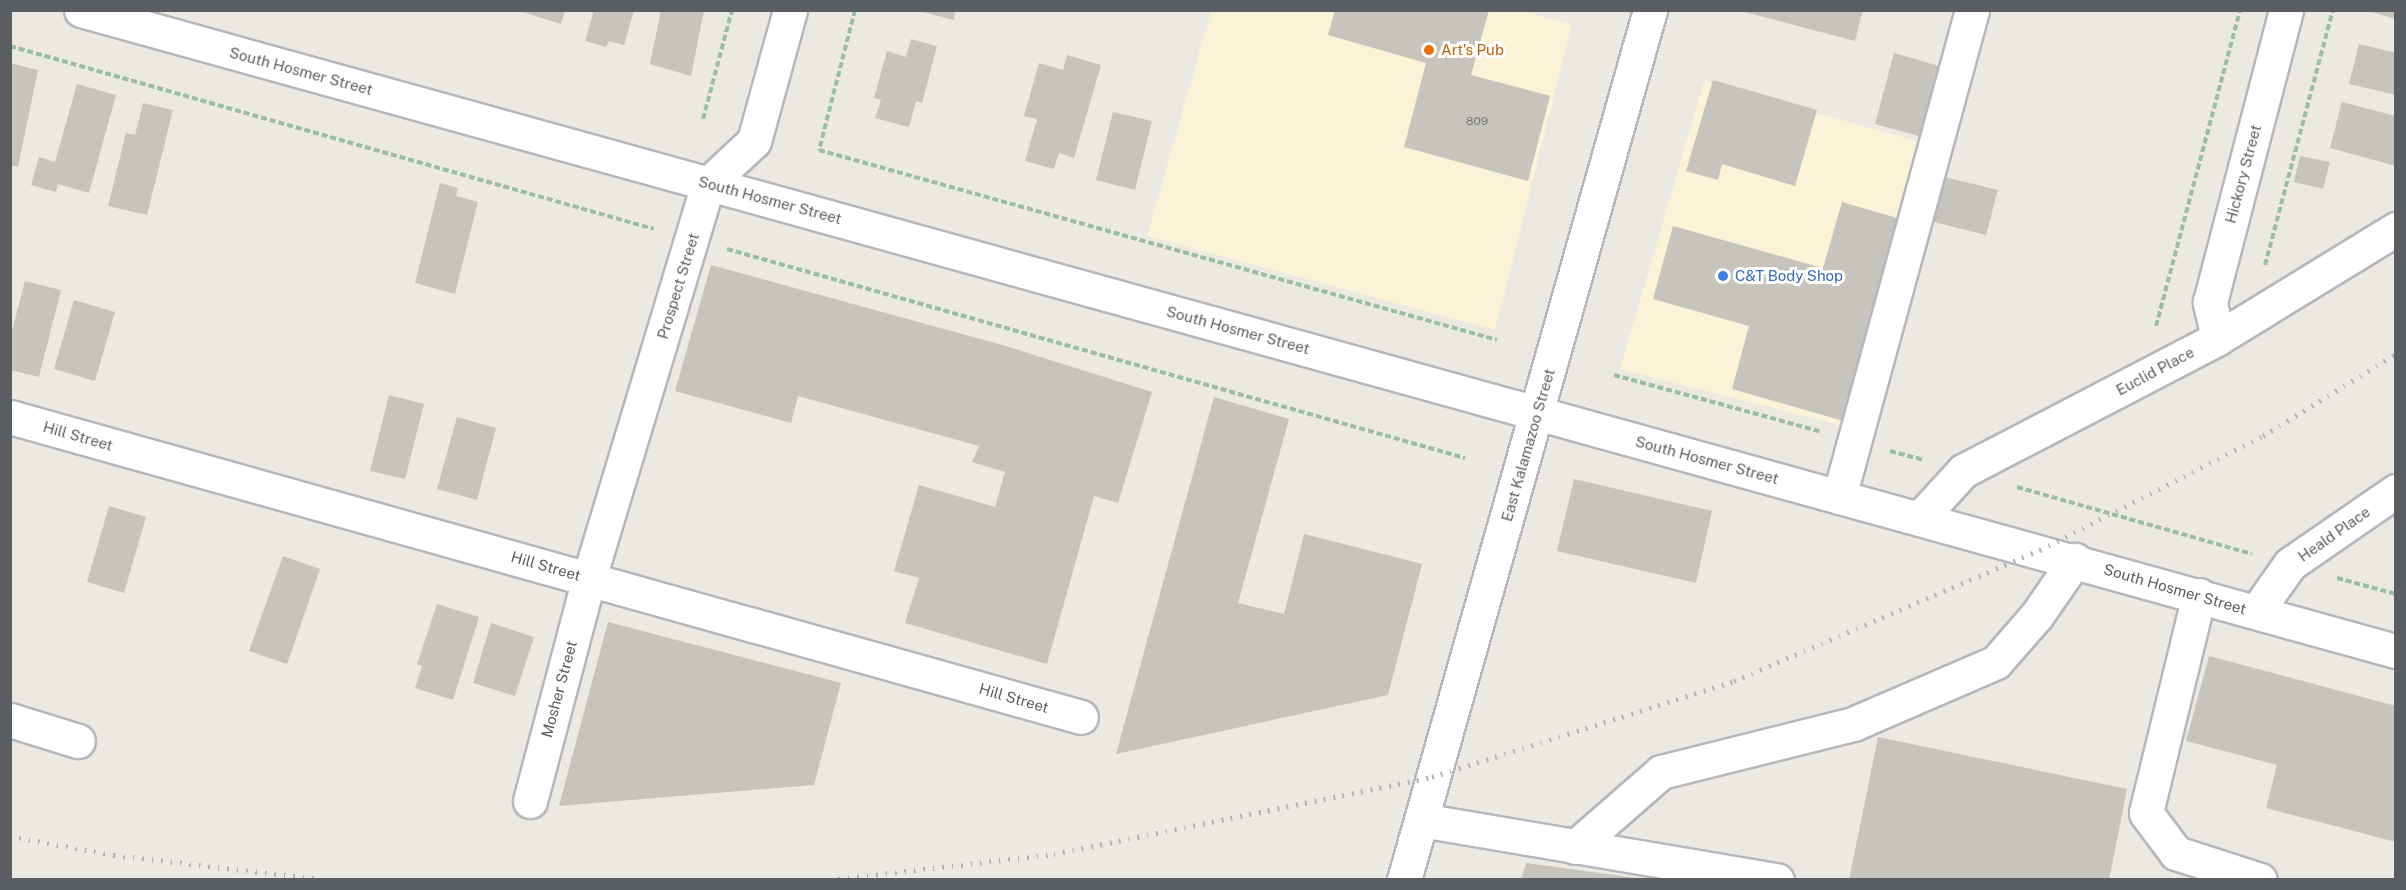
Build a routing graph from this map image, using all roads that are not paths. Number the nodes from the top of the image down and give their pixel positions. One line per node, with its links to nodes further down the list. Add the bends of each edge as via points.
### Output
1 (81, 10): 6 (street, South Hosmer Street)
2 (790, 10): 6 (street, via 754,141)
3 (1650, 10): 9 (street, East Kalamazoo Street)
4 (1972, 10): 12 (street)
5 (2286, 10): 8 (street, Hickory Street, via 2210,302)
6 (708, 184): 9 (street, South Hosmer Street); 15 (street, Prospect Street)
7 (2396, 229): 8 (street, Euclid Place)
8 (2218, 338): 13 (street, Euclid Place, via 1963,471)
9 (1537, 412): 12 (street, South Hosmer Street); 23 (street, East Kalamazoo Street)
10 (10, 417): 15 (street, Hill Street)
11 (2396, 491): 17 (street, Heald Place, via 2290,564)
12 (1839, 496): 13 (street, South Hosmer Street)
13 (1920, 518): 14 (street, South Hosmer Street)
14 (2075, 560): 16 (street, South Hosmer Street); 24 (street, via 2037,615 1996,662 1853,724 1661,772)
15 (589, 578): 19 (street, Hill Street); 22 (street, Mosher Street)
16 (2199, 595): 17 (street, South Hosmer Street); 27 (street, via 2146,813 2176,853)
17 (2256, 612): 18 (street, South Hosmer Street)
18 (2396, 651)
19 (1081, 717)
20 (10, 720): 21 (street)
21 (78, 741)
22 (530, 801)
23 (1420, 820): 24 (street); 25 (street, East Kalamazoo Street)
24 (1575, 847): 26 (street)
25 (1404, 879)
26 (1777, 879)
27 (2260, 879)

